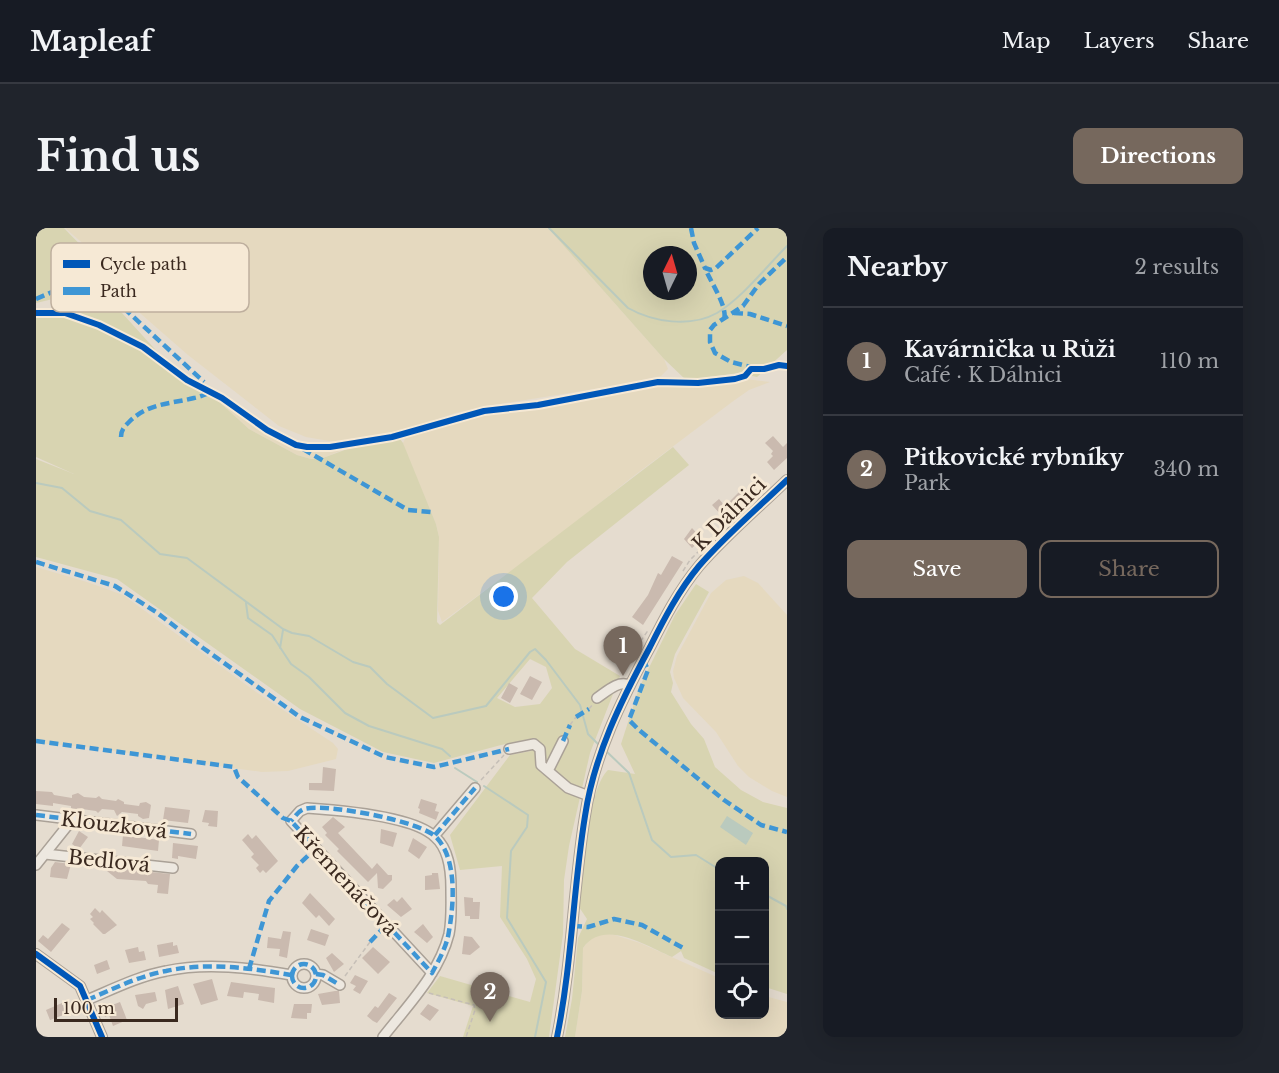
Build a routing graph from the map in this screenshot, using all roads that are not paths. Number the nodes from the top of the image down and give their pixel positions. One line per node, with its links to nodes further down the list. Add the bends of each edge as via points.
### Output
1 (787, 480): 2 (street, K Dálnici, via 693,574 674,601)
2 (629, 686): 3 (street, via 619,684); 8 (street, K Dálnici, via 598,759)
3 (597, 698)
4 (563, 741): 6 (street)
5 (508, 749): 6 (street, via 534,744 540,749 541,765)
6 (549, 771): 8 (street, via 568,788)
7 (475, 788): 12 (street)
8 (589, 796): 24 (street, K Dálnici)
9 (36, 815): 10 (street, Klouzková)
10 (72, 820): 11 (street, Klouzková); 13 (street, Bedlová)
11 (192, 834)
12 (435, 836): 18 (street, via 447,856 452,908 443,954); 18 (street, Křemenáčová, via 371,814 307,808 291,821)
13 (45, 854): 14 (street, Bedlová); 15 (street, Bedlová)
14 (36, 865)
15 (173, 868)
16 (36, 954): 21 (street, via 80,986)
17 (316, 974): 19 (street, via 303,964 297,965); 19 (street, via 308,988 296,986); 20 (street)
18 (432, 974): 23 (street)
19 (291, 975): 21 (street, via 223,967 166,971)
20 (339, 984)
21 (87, 1000): 22 (street)
22 (102, 1037)
23 (384, 1037)
24 (557, 1037)

